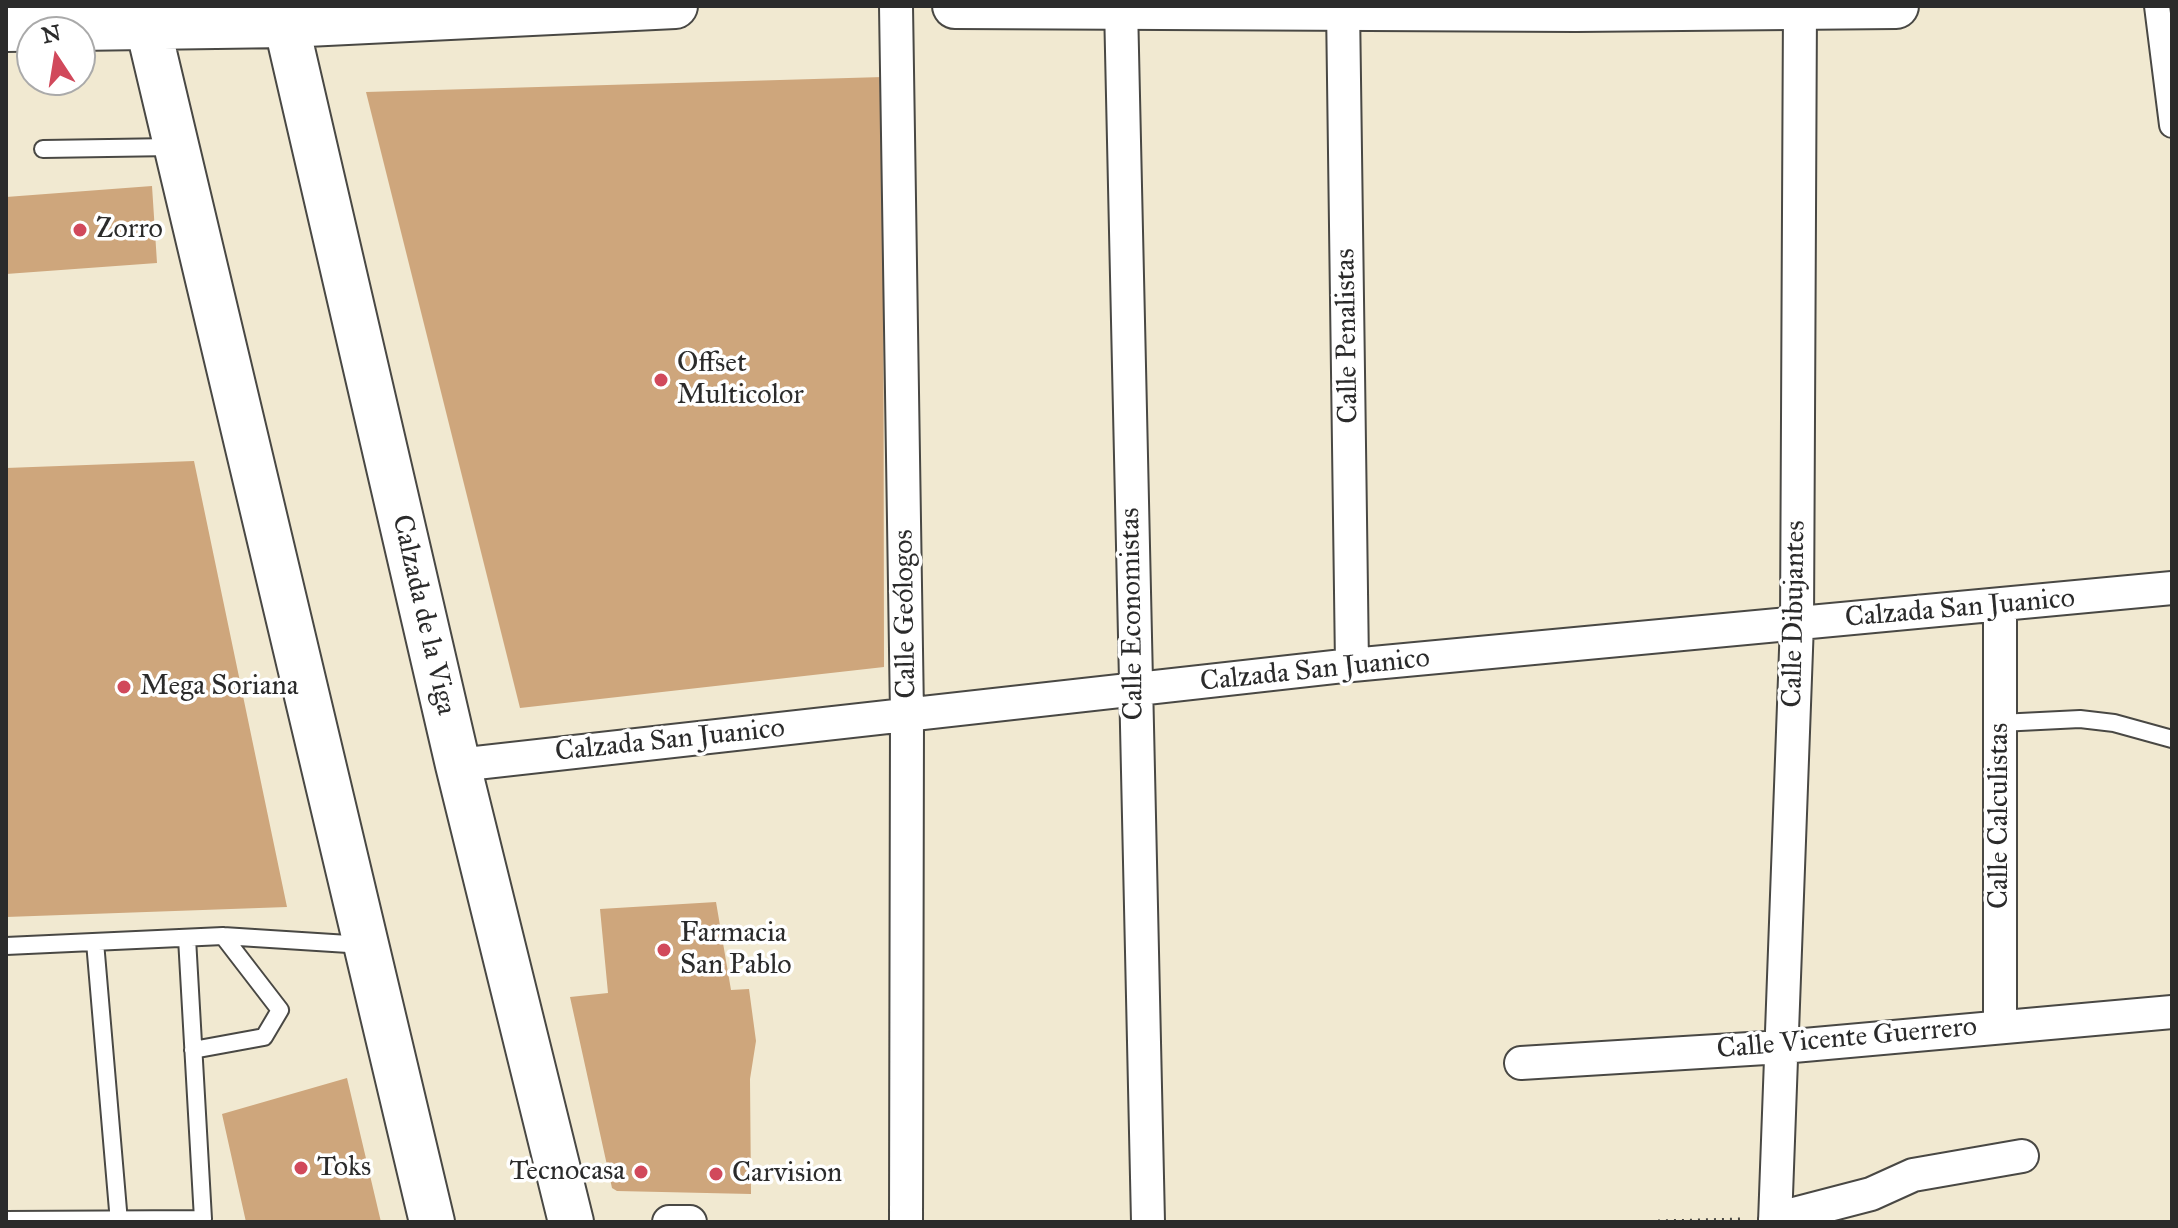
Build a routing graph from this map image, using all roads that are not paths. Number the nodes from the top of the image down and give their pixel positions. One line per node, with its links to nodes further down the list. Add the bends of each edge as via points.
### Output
1 (675, 6): 10 (main road)
2 (896, 6): 21 (street, Calle Geólogos)
3 (955, 6): 6 (main road)
4 (1896, 6): 8 (main road)
5 (2157, 6): 13 (street)
6 (1121, 7): 7 (main road); 20 (street, Calle Economistas)
7 (1343, 7): 9 (main road); 19 (street, Calle Penalistas)
8 (1800, 7): 9 (main road); 18 (street, Calle Dibujantes)
9 (1576, 8)
10 (284, 15): 11 (main road); 24 (main road, Calzada de la Viga)
11 (146, 16): 12 (main road); 14 (main road)
12 (6, 29)
13 (2172, 125)
14 (175, 147): 15 (lane); 28 (main road)
15 (43, 149)
16 (2172, 588): 17 (street, Calzada San Juanico)
17 (2000, 606): 18 (street, Calzada San Juanico); 22 (street, Calle Calculistas)
18 (1797, 623): 19 (street, Calzada San Juanico); 32 (street, Calle Dibujantes)
19 (1352, 665): 20 (street, Calzada San Juanico)
20 (1135, 691): 21 (street, Calzada San Juanico); 44 (street, Calle Economistas)
21 (907, 714): 24 (street, Calzada San Juanico); 43 (street, Calle Geólogos)
22 (2000, 723): 23 (lane, via 2091,720); 31 (street, Calle Calculistas)
23 (2172, 739)
24 (458, 765): 40 (main road, Calzada de la Viga)
25 (223, 936): 26 (lane); 28 (lane); 33 (lane, via 280,1010 264,1037)
26 (187, 938): 27 (lane); 33 (lane)
27 (95, 942): 29 (lane); 38 (lane)
28 (364, 945): 39 (main road)
29 (6, 946)
30 (2172, 1012): 31 (street, Calle Vicente Guerrero)
31 (2000, 1026): 32 (street, Calle Vicente Guerrero)
32 (1782, 1047): 34 (street, Calle Vicente Guerrero); 37 (street, Calle Dibujantes)
33 (193, 1050): 38 (lane, via 203,1219)
34 (1521, 1063)
35 (2022, 1156): 37 (street, via 1913,1175 1871,1194)
36 (14, 1220): 38 (lane)
37 (1775, 1220)
38 (118, 1221)
39 (432, 1222)
40 (571, 1222)
41 (669, 1222): 42 (street)
42 (690, 1222)
43 (906, 1222)
44 (1148, 1222)

